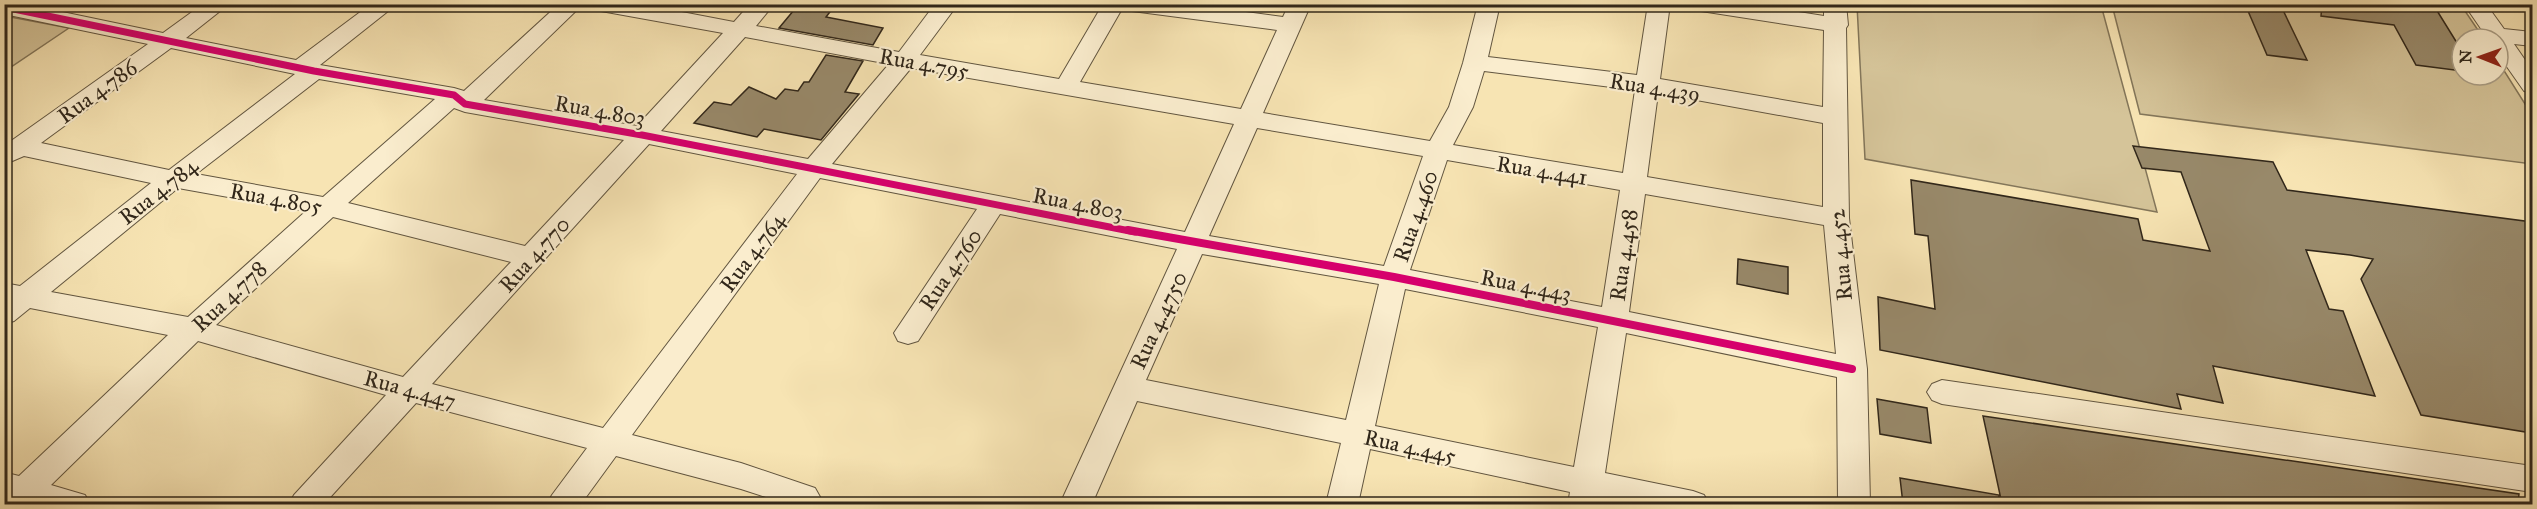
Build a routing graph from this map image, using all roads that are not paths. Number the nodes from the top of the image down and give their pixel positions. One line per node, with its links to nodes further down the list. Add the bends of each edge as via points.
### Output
1 (219, 4): 19 (street, Rua 4.786)
2 (386, 4): 24 (street, Rua 4.784)
3 (572, 4): 28 (street, Rua 4.778)
4 (601, 4): 17 (street, Rua 4.795)
5 (763, 4): 17 (street, Rua 4.770)
6 (946, 4): 22 (street, Rua 4.764)
7 (1114, 4): 27 (street)
8 (1132, 4): 14 (street)
9 (1489, 4): 23 (street, Rua 4.460)
10 (1659, 4): 25 (street, Rua 4.458)
11 (1701, 4): 15 (street)
12 (2475, 4): 16 (street)
13 (4, 7): 19 (street, Rua 4.803)
14 (1296, 14): 30 (street, Rua 4.4750)
15 (1836, 15): 29 (street, Rua 4.452)
16 (2491, 27)
17 (740, 30): 22 (street, Rua 4.795); 31 (street, Rua 4.770)
18 (2510, 36): 20 (street)
19 (168, 39): 24 (street, Rua 4.803); 33 (street, Rua 4.786)
20 (2532, 39)
21 (2510, 54): 26 (street)
22 (904, 60): 27 (street, Rua 4.795); 34 (street, Rua 4.764)
23 (1475, 63): 25 (street, Rua 4.439); 32 (street, Rua 4.460, via 1461,107)
24 (307, 69): 28 (street, Rua 4.803); 35 (street, Rua 4.784)
25 (1648, 84): 29 (street, Rua 4.439); 36 (street, Rua 4.458)
26 (2532, 86)
27 (1065, 88): 30 (street, Rua 4.795)
28 (460, 99): 31 (street, Rua 4.803); 38 (street, Rua 4.778)
29 (1834, 117): 39 (street, Rua 4.452)
30 (1248, 119): 32 (street, Rua 4.441); 40 (street, Rua 4.4750)
31 (642, 135): 34 (street, Rua 4.803); 41 (street, Rua 4.770)
32 (1437, 152): 36 (street, Rua 4.441); 42 (street, Rua 4.460)
33 (12, 153): 35 (street, Rua 4.805)
34 (813, 170): 37 (street, Rua 4.803); 52 (street, Rua 4.764)
35 (173, 179): 38 (street, Rua 4.805); 43 (street, Rua 4.784)
36 (1633, 184): 39 (street, Rua 4.441); 44 (street, Rua 4.458)
37 (993, 205): 40 (street, Rua 4.803); 46 (street, Rua 4.760)
38 (327, 206): 41 (street, Rua 4.805); 45 (street, Rua 4.778)
39 (1836, 218): 47 (street, Rua 4.452)
40 (1193, 243): 42 (street, Rua 4.443); 48 (street, Rua 4.4750)
41 (531, 257): 49 (street, Rua 4.770)
42 (1394, 277): 44 (street, Rua 4.443); 51 (street, Rua 4.460)
43 (11, 302): 45 (street, Rua 4.447)
44 (1613, 320): 47 (street, Rua 4.443); 55 (street, Rua 4.458)
45 (193, 330): 49 (street, Rua 4.447); 54 (street, Rua 4.778)
46 (908, 333)
47 (1851, 369): 63 (street, Rua 4.452)
48 (1127, 387): 51 (street, Rua 4.445); 60 (street, Rua 4.4750)
49 (410, 390): 52 (street, Rua 4.447); 57 (street, Rua 4.770)
50 (1942, 392): 53 (street)
51 (1359, 435): 55 (street, Rua 4.445); 61 (street, Rua 4.460)
52 (610, 440): 58 (street, Rua 4.764); 59 (street, Rua 4.447, via 741,476 804,497)
53 (2532, 479)
54 (13, 494): 56 (street)
55 (1585, 494): 62 (street, Rua 4.445)
56 (74, 504)
57 (305, 504)
58 (563, 504)
59 (808, 504)
60 (1076, 504)
61 (1342, 504)
62 (1693, 504)
63 (1854, 504)

